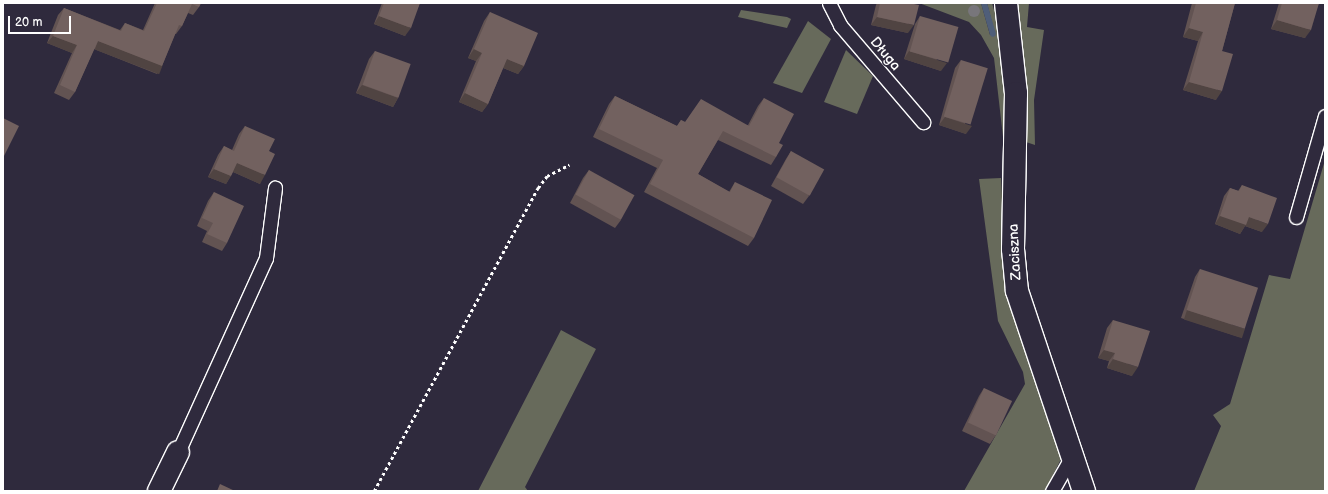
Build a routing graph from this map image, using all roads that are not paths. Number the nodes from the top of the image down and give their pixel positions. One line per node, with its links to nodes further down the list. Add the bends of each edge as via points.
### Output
1 (829, 3): 4 (lane, Długa, via 840,25)
2 (1006, 3): 8 (street, Zaciszna, via 1016,93 1013,249 1017,291)
3 (1325, 116): 6 (lane)
4 (923, 122)
5 (275, 188): 7 (lane, via 266,258)
6 (1296, 217)
7 (178, 452): 9 (street)
8 (1072, 456): 10 (lane); 11 (street, Zaciszna)
9 (159, 491)
10 (1052, 491)
11 (1084, 491)

